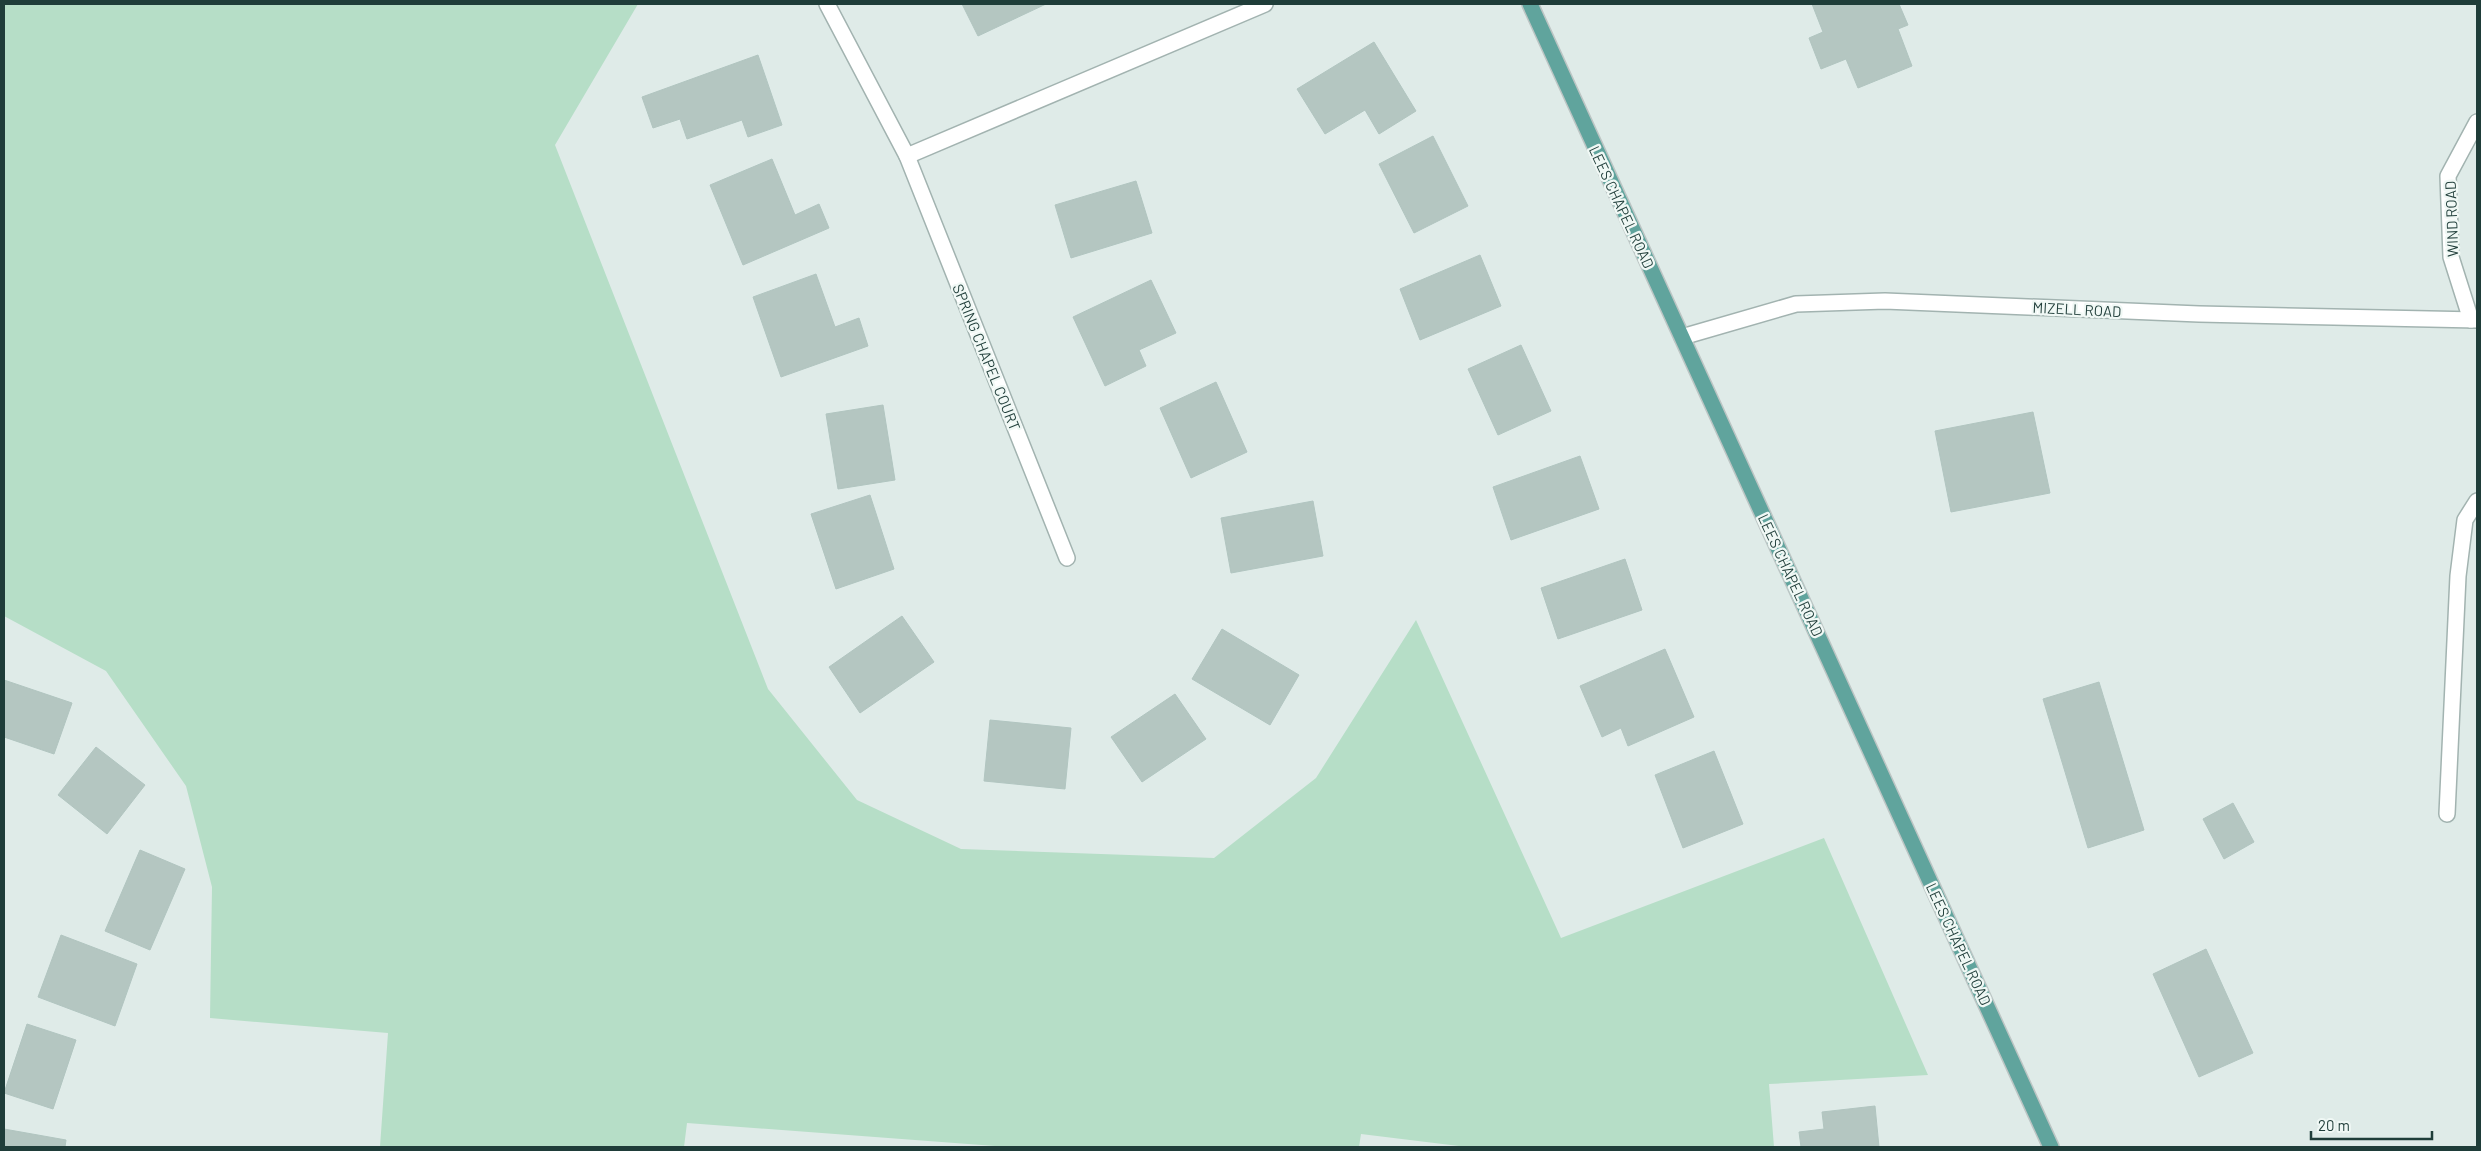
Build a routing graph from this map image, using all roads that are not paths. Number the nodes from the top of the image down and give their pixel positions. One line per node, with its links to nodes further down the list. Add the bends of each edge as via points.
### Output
1 (827, 4): 5 (street, SPRING CHAPEL COURT)
2 (1265, 4): 5 (street)
3 (1530, 4): 7 (main road, LEES CHAPEL ROAD)
4 (2477, 122): 6 (street, WIND ROAD, via 2448,176 2450,257)
5 (907, 156): 9 (street, SPRING CHAPEL COURT)
6 (2474, 320): 7 (street, MIZELL ROAD, via 2199,314 1885,301 1796,304)
7 (1682, 338): 11 (main road, LEES CHAPEL ROAD)
8 (2477, 501): 10 (street, via 2465,520 2458,576)
9 (1067, 558)
10 (2448, 814)
11 (2052, 1147)

